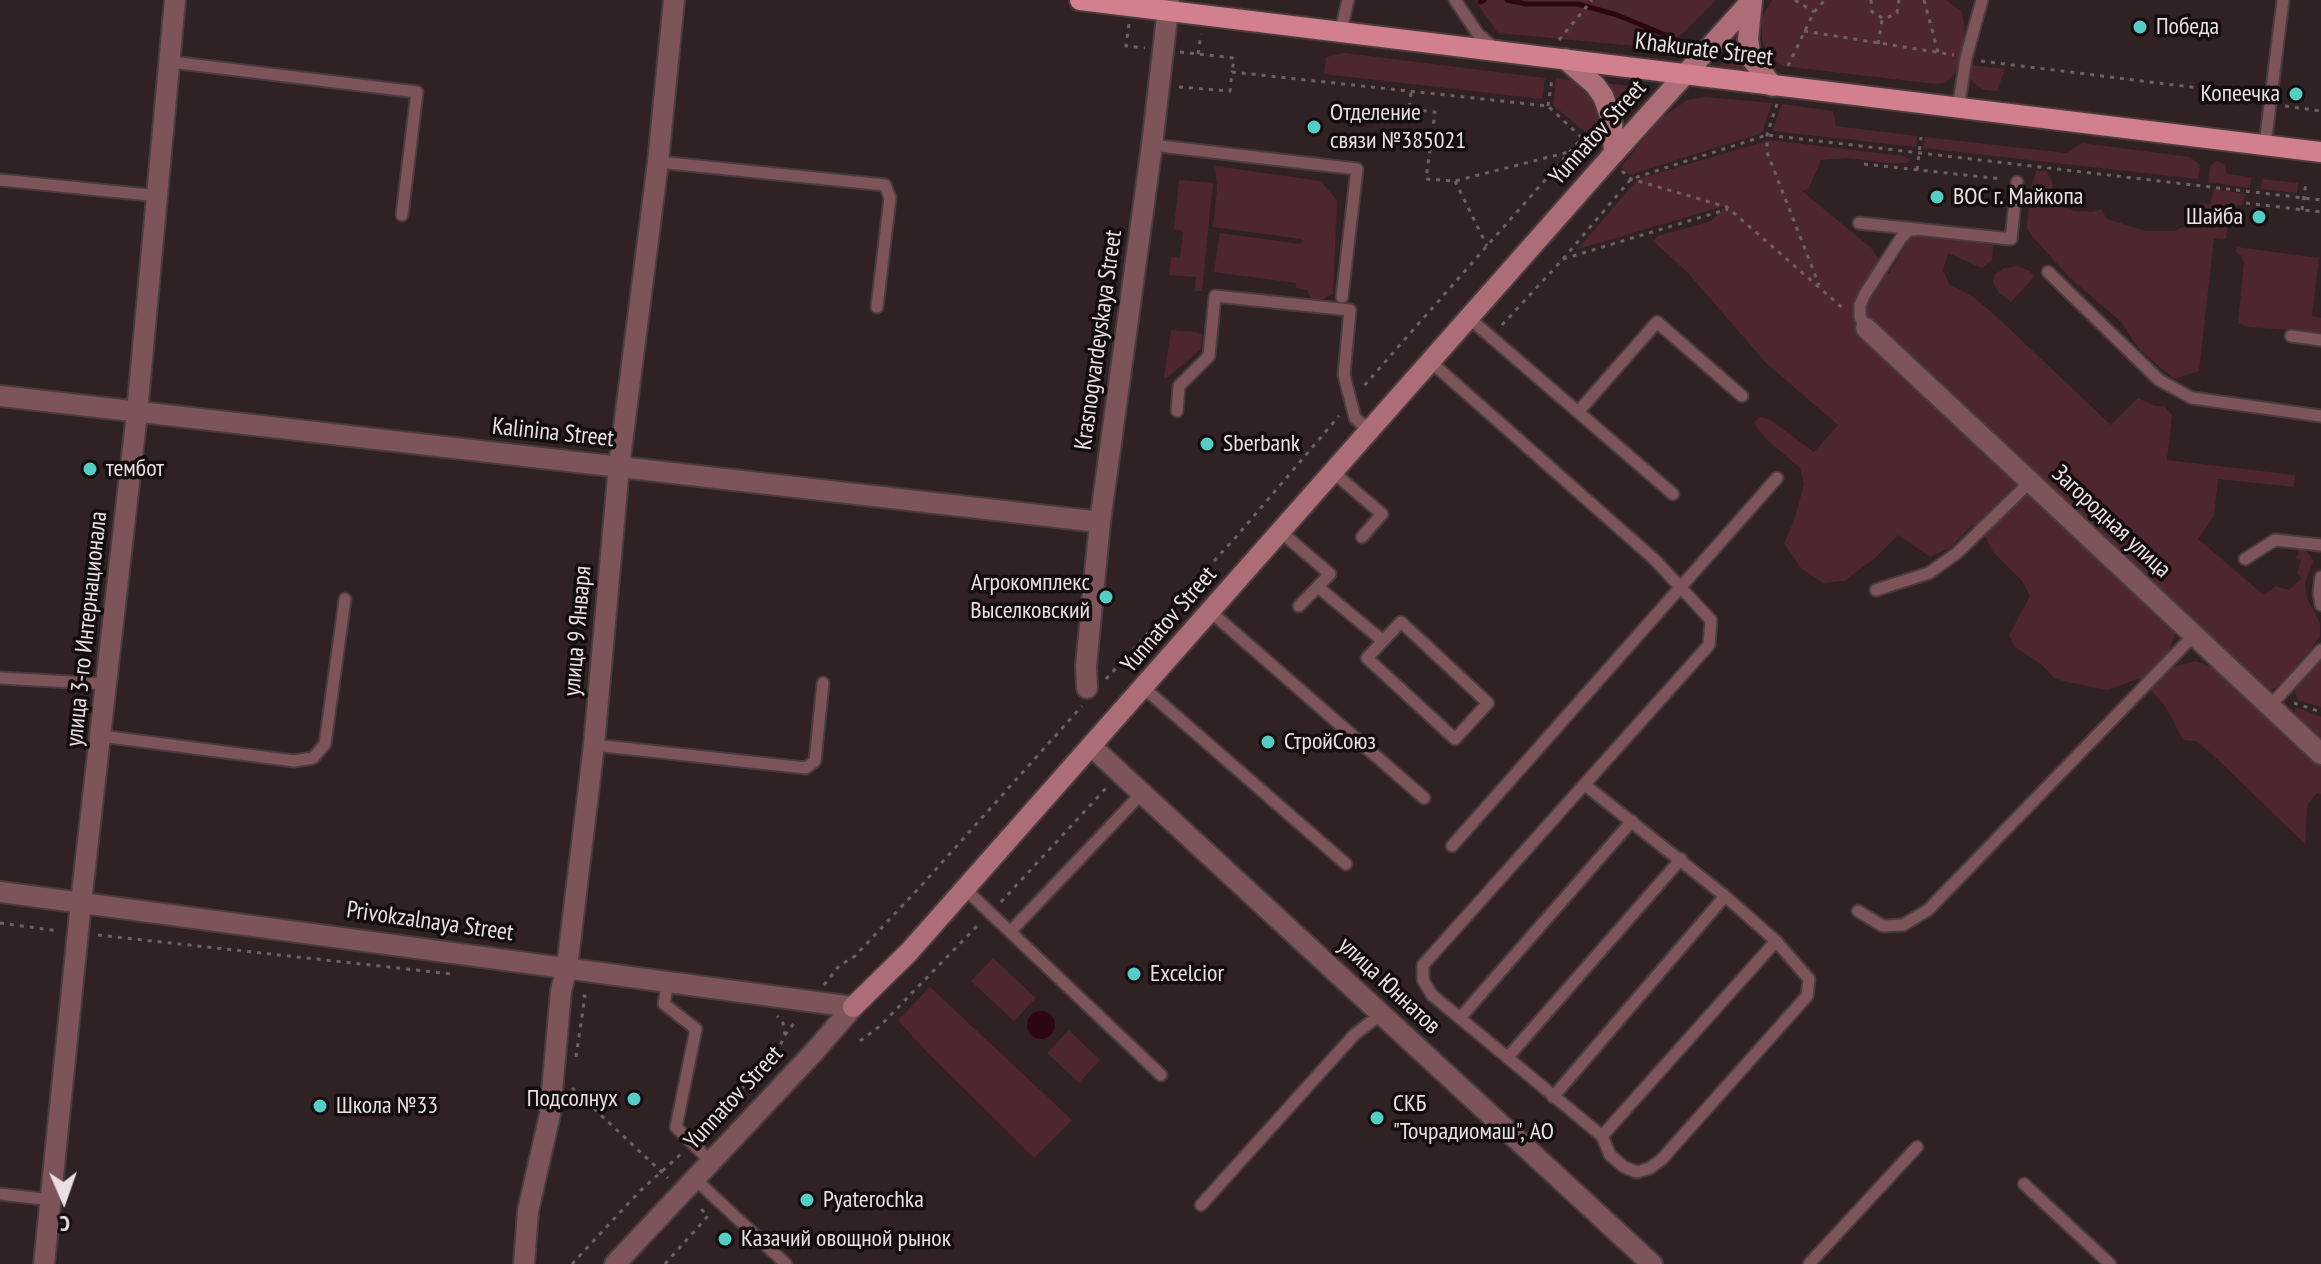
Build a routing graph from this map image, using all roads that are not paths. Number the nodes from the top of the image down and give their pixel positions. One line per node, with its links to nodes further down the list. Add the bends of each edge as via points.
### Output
1 (175, 0): 13 (street, улица 3-го Интернационала)
2 (674, 0): 21 (street, улица 9 Января)
3 (1080, 0): 9 (main road, Khakurate Street)
4 (1348, 0): 10 (lane)
5 (1455, 0): 11 (lane, via 1483,39)
6 (1752, 0): 14 (main road, Yunnatov Street); 15 (main road, via 1751,58)
7 (1982, 0): 16 (lane)
8 (2283, 0): 18 (lane)
9 (1168, 5): 10 (main road, Khakurate Street); 17 (street, Krasnogvardeyskaya Street)
10 (1341, 30): 11 (main road, Khakurate Street)
11 (1504, 51): 12 (main road, Khakurate Street)
12 (1565, 59): 14 (main road, Khakurate Street); 20 (main road, via 1603,96 1612,121)
13 (171, 62): 24 (street, улица 3-го Интернационала); 25 (lane, via 417,92)
14 (1685, 74): 15 (main road, Khakurate Street); 20 (main road, Yunnatov Street)
15 (1777, 86): 16 (main road, Khakurate Street)
16 (1958, 109): 18 (main road, Khakurate Street)
17 (1152, 145): 29 (lane, via 1357,169); 48 (street, Krasnogvardeyskaya Street)
18 (2265, 145): 19 (main road, Khakurate Street)
19 (2321, 152)
20 (1614, 153): 31 (main road, Yunnatov Street)
21 (658, 162): 30 (lane, via 885,185 890,198); 43 (street, улица 9 Января)
22 (0, 180): 24 (lane)
23 (2017, 182): 27 (lane, via 2011,239)
24 (159, 196): 40 (street, улица 3-го Интернационала)
25 (402, 215)
26 (1859, 223): 27 (lane)
27 (1921, 229): 32 (lane, via 1909,230 1901,238 1865,294 1860,317)
28 (2048, 272): 41 (lane, via 2159,380 2192,398)
29 (1342, 297)
30 (877, 307)
31 (1469, 318): 35 (main road, Yunnatov Street); 39 (lane)
32 (1866, 328): 46 (street, Загородная улица)
33 (2291, 336): 34 (lane)
34 (2321, 340)
35 (1431, 362): 42 (main road, Yunnatov Street); 55 (lane)
36 (0, 396): 40 (street, Kalinina Street)
37 (1742, 396): 39 (lane, via 1657,322)
38 (1177, 411): 42 (lane, via 1179,386 1209,356 1215,296 1350,310 1344,375 1355,418)
39 (1578, 412): 47 (lane)
40 (137, 413): 43 (street, Kalinina Street); 66 (street, улица 3-го Интернационала)
41 (2321, 416)
42 (1370, 431): 44 (main road, Yunnatov Street)
43 (619, 466): 48 (street, Kalinina Street); 71 (street, улица 9 Января)
44 (1334, 473): 49 (main road, Yunnatov Street); 50 (lane, via 1382,514)
45 (1777, 478): 55 (lane)
46 (2030, 482): 56 (lane, via 1929,573); 61 (street, Загородная улица)
47 (1673, 494)
48 (1100, 522): 68 (street, Krasnogvardeyskaya Street, via 1086,666)
49 (1281, 532): 54 (lane, via 1330,574); 60 (main road, Yunnatov Street)
50 (1362, 537)
51 (2321, 545): 52 (lane, via 2275,540)
52 (2245, 559)
53 (2321, 577): 58 (lane)
54 (1318, 587): 59 (lane); 62 (lane)
55 (1681, 588): 74 (lane, via 1711,620 1709,645); 78 (lane)
56 (1876, 590)
57 (345, 599): 70 (lane, via 325,744 313,758 294,761)
58 (2321, 605)
59 (1299, 606)
60 (1211, 612): 67 (main road, Yunnatov Street); 76 (lane)
61 (2194, 635): 69 (street, Загородная улица); 85 (lane, via 1928,910 1903,925 1883,926)
62 (1383, 641): 62 (lane, via 1367,658 1455,739 1488,703 1401,622)
63 (2321, 650): 69 (lane)
64 (0, 678): 66 (lane)
65 (823, 683): 71 (lane, via 815,761 806,768)
66 (107, 684): 70 (street, улица 3-го Интернационала)
67 (1144, 688): 72 (main road, Yunnatov Street); 80 (lane)
68 (1094, 689)
69 (2270, 706): 73 (street, Загородная улица)
70 (101, 736): 84 (street, улица 3-го Интернационала)
71 (594, 745): 88 (street, улица 9 Января)
72 (1092, 747): 75 (street, улица Юннатов); 81 (main road, Yunnatov Street)
73 (2321, 754)
74 (1585, 785): 77 (lane); 92 (lane, via 1423,965 1423,980 1432,995)
75 (1142, 793): 86 (lane); 91 (street, улица Юннатов)
76 (1424, 798)
77 (1632, 821): 79 (lane); 92 (lane)
78 (1452, 846)
79 (1681, 859): 83 (lane); 93 (lane)
80 (1346, 864)
81 (965, 889): 86 (lane); 90 (main road, Yunnatov Street)
82 (0, 892): 84 (street, Privokzalnaya Street)
83 (1725, 896): 87 (lane); 95 (lane)
84 (81, 902): 88 (street, Privokzalnaya Street); 102 (street, улица 3-го Интернационала)
85 (1858, 911)
86 (1010, 932): 94 (lane)
87 (1776, 941): 96 (lane); 96 (lane, via 1809,979 1807,996 1662,1159 1637,1172 1610,1155)
88 (567, 967): 89 (street, Privokzalnaya Street); 105 (street, улица 9 Января, via 550,1114 528,1211)
89 (668, 981): 90 (street, Privokzalnaya Street); 98 (lane, via 664,1004 696,1029 676,1127)
90 (853, 1007): 98 (street, Yunnatov Street)
91 (1381, 1014): 103 (lane, via 1354,1035); 108 (street, улица Юннатов)
92 (1460, 1018): 93 (lane)
93 (1508, 1057): 95 (lane)
94 (1161, 1075)
95 (1553, 1097): 96 (lane)
96 (1602, 1136)
97 (1917, 1147): 109 (lane)
98 (711, 1162): 100 (street, Yunnatov Street)
99 (2024, 1184): 110 (lane)
100 (689, 1185): 106 (street, Yunnatov Street); 107 (lane)
101 (0, 1194): 102 (lane)
102 (51, 1200): 104 (street, улица 3-го Интернационала)
103 (1201, 1205)
104 (44, 1264)
105 (524, 1264)
106 (615, 1264)
107 (786, 1264)
108 (1652, 1264)
109 (1809, 1264)
110 (2110, 1264)

